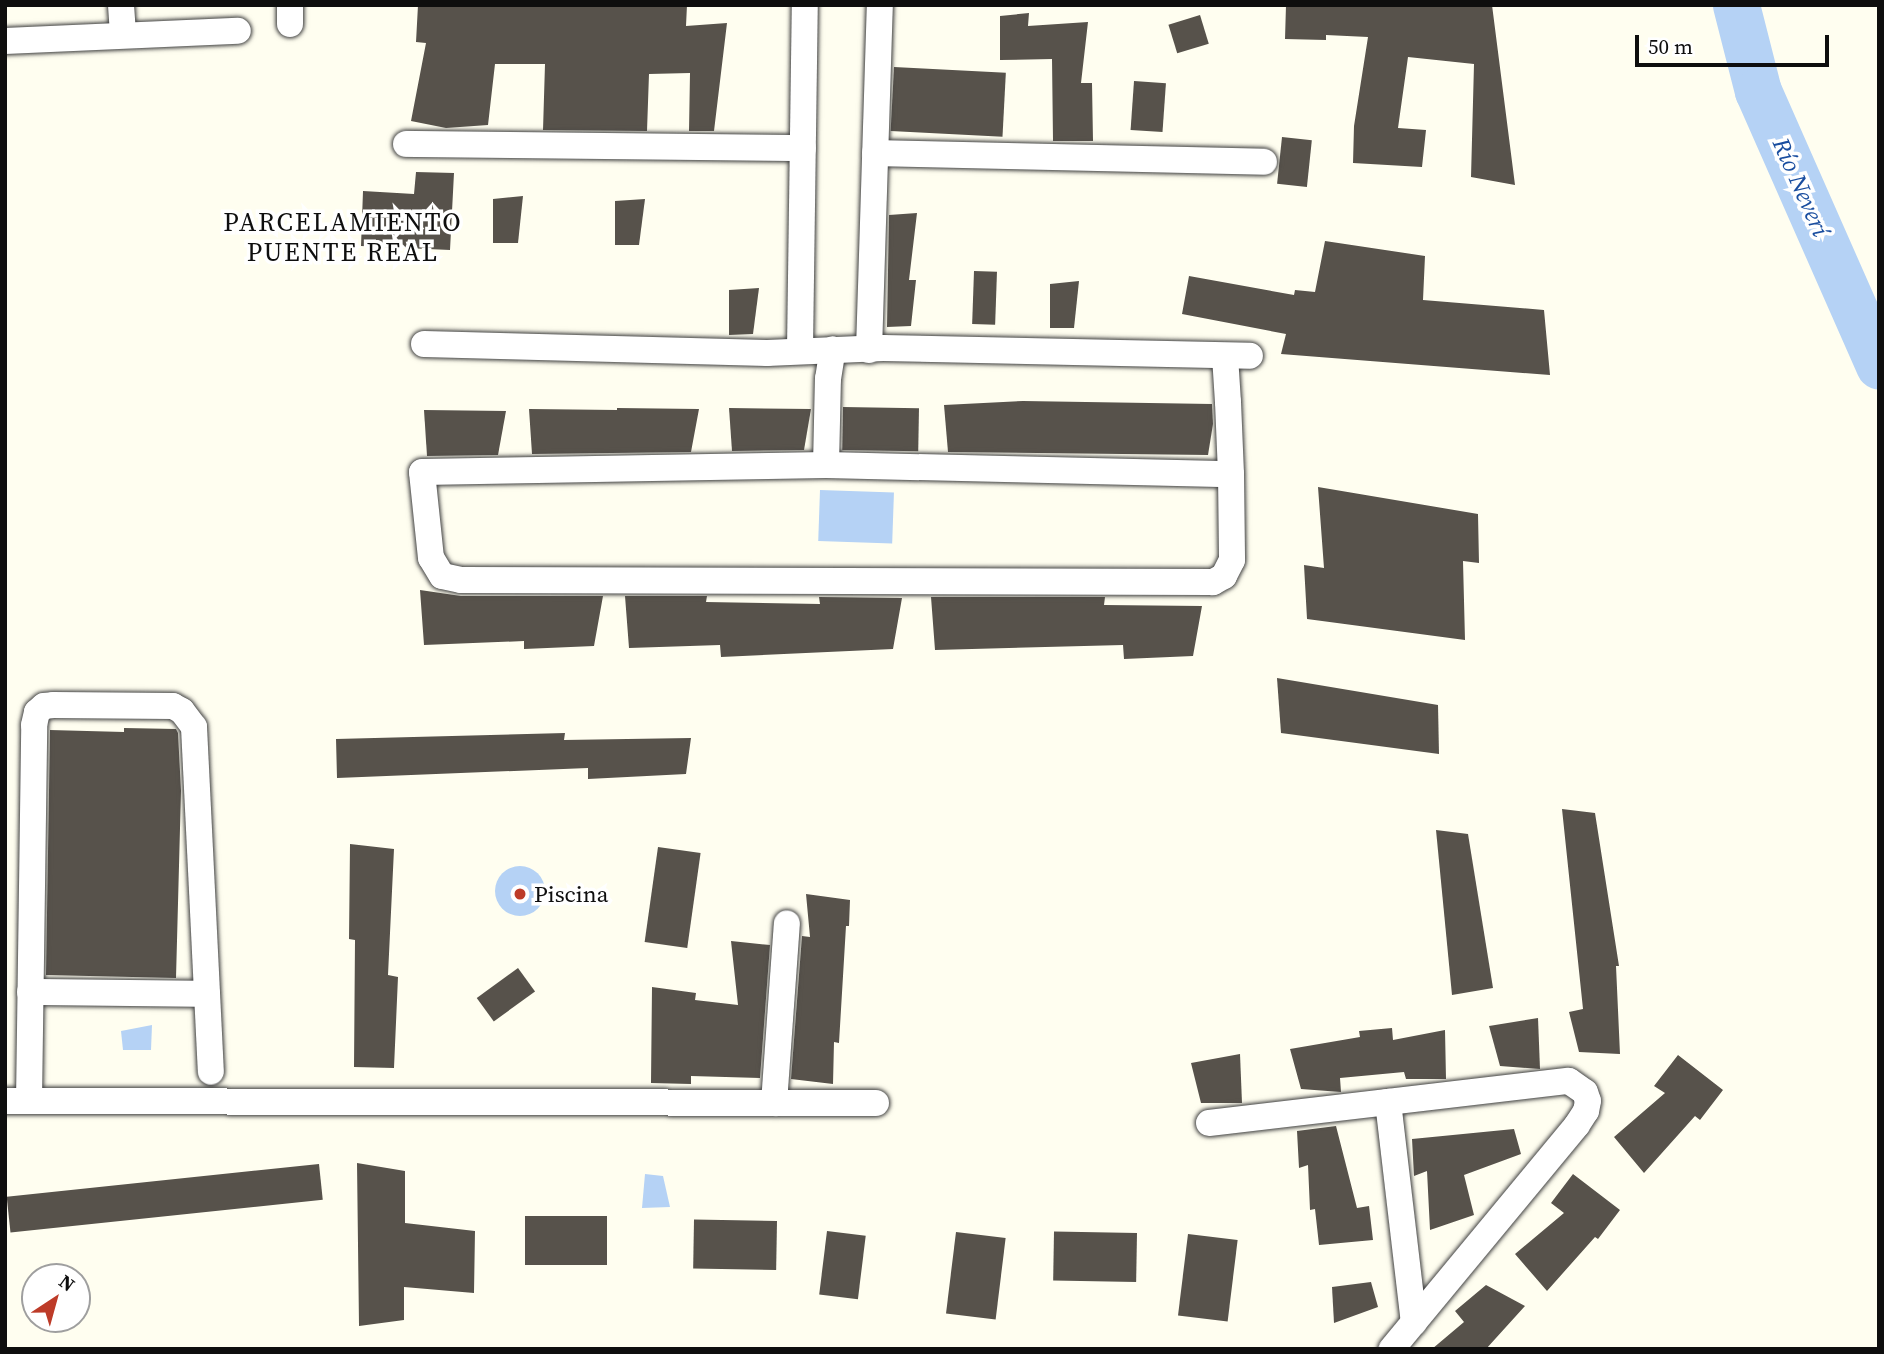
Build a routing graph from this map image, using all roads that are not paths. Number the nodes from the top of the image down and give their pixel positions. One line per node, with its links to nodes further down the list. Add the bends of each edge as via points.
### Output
1 (121, 5): 5 (street)
2 (805, 5): 8 (street)
3 (880, 5): 9 (street)
4 (238, 31): 5 (street)
5 (123, 34): 6 (street)
6 (5, 41)
7 (406, 144): 8 (street)
8 (803, 148): 12 (street)
9 (875, 153): 10 (street); 14 (street)
10 (1264, 162)
11 (424, 344): 12 (street, via 767,353)
12 (800, 349): 13 (street)
13 (833, 349): 14 (street); 15 (street)
14 (870, 350): 16 (street, via 1237,356)
15 (826, 465): 16 (street); 16 (street, via 422,472 431,558 442,576 461,580 1213,582 1224,576 1232,560)
16 (1231, 474)
17 (787, 923): 23 (street)
18 (30, 992): 19 (street); 19 (street, via 37,712 53,705 173,706 194,727); 21 (street)
19 (207, 994): 20 (street)
20 (211, 1072)
21 (17, 1101): 23 (street)
22 (1388, 1102): 25 (street); 26 (street); 26 (street, via 1569,1082 1578,1086 1588,1101 1577,1125)
23 (774, 1103): 24 (street)
24 (876, 1103)
25 (1209, 1123)
26 (1414, 1322): 27 (street)
27 (1392, 1349)

